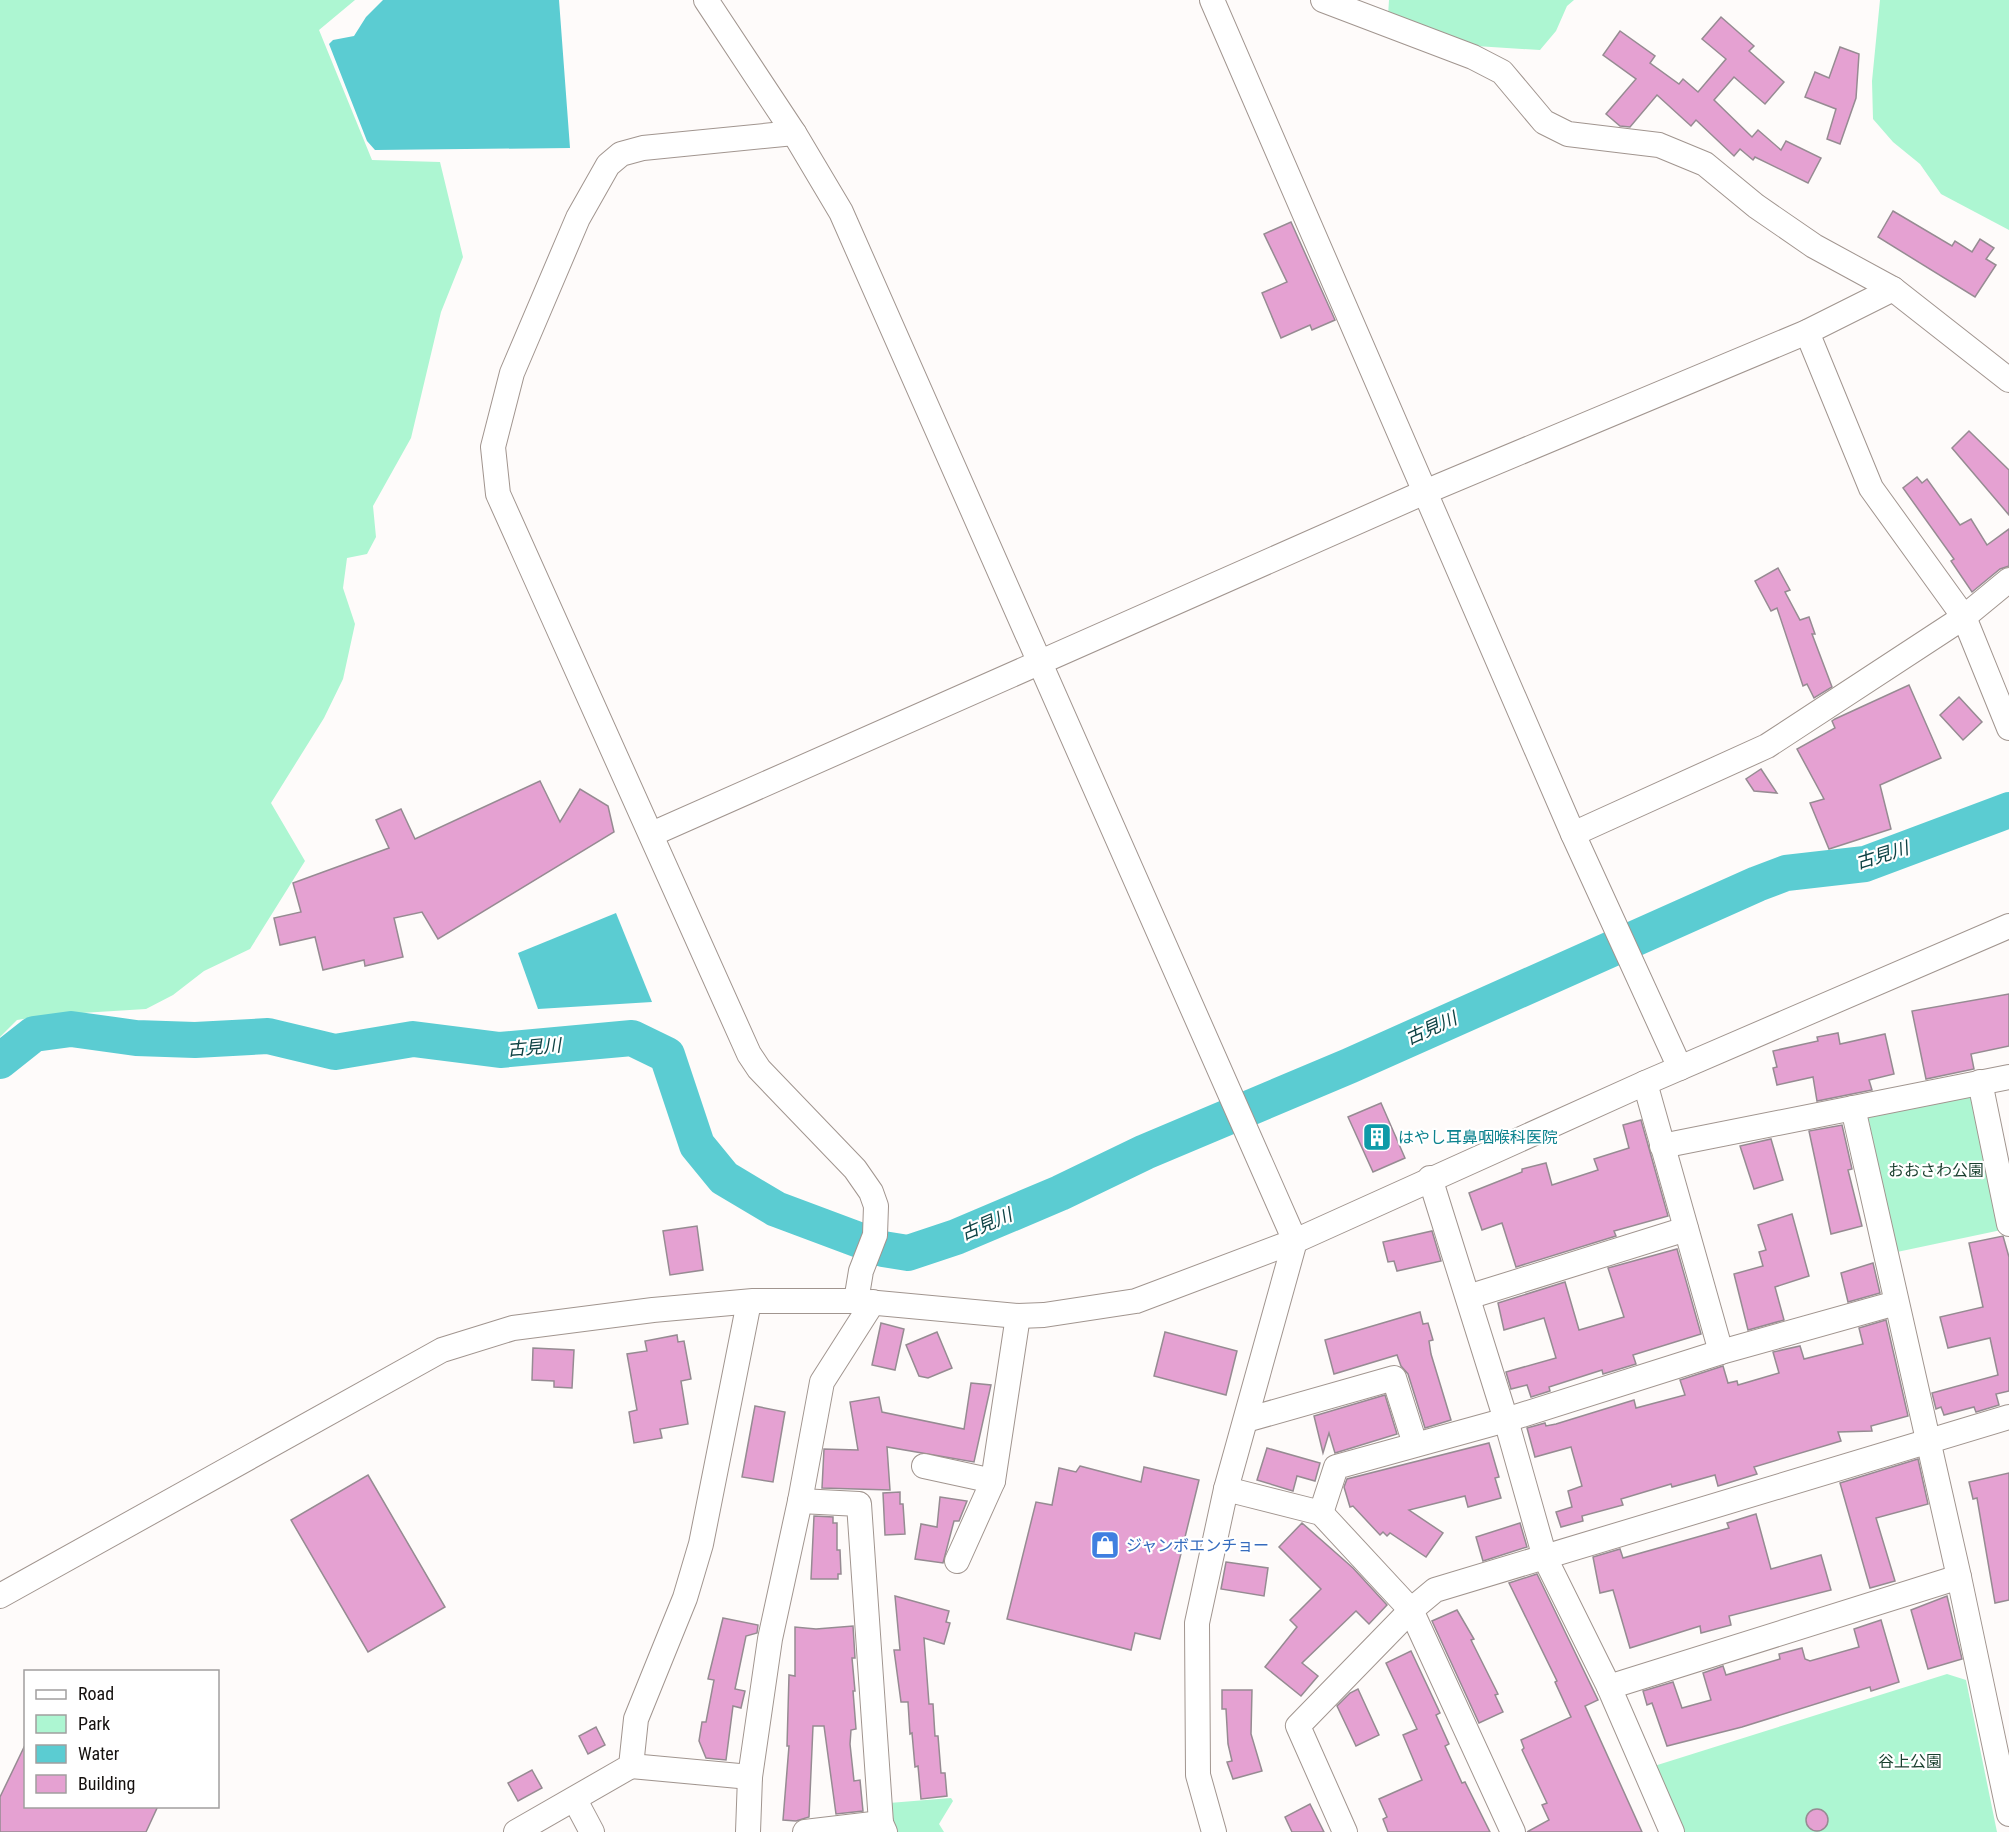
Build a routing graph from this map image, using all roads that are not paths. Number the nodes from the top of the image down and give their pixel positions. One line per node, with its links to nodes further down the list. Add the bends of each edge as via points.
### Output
1 (706, 0): 4 (street)
2 (1212, 0): 8 (street)
3 (1323, 0): 5 (street, via 1503,72 1544,122 1568,134 1659,145 1705,164 1814,246)
4 (794, 133): 11 (street, via 841,212); 13 (street, via 643,148 614,158 578,219 514,366 493,447 498,494)
5 (1893, 289): 6 (street); 7 (street)
6 (1807, 332): 8 (street); 10 (street, via 1871,488)
7 (2009, 380)
8 (1425, 492): 11 (street); 14 (street)
9 (2009, 580): 10 (street)
10 (1964, 617): 12 (street); 14 (street, via 1767,746)
11 (1039, 661): 13 (street); 25 (street)
12 (2009, 728)
13 (652, 834): 27 (street, via 749,1054 863,1180 876,1206 875,1235 865,1258)
14 (1573, 834): 16 (street)
15 (2009, 926): 16 (street)
16 (1680, 1068): 19 (street)
17 (2009, 1077): 18 (street)
18 (1980, 1082): 20 (street); 23 (street)
19 (1645, 1083): 21 (street); 22 (street)
20 (1853, 1108): 21 (street); 29 (street)
21 (1662, 1146): 24 (street)
22 (1430, 1178): 25 (street); 26 (street)
23 (2009, 1224)
24 (1686, 1229): 26 (street); 31 (street)
25 (1295, 1241): 30 (street, via 1136,1301); 33 (street)
26 (1468, 1297): 34 (street)
27 (865, 1301): 28 (street); 30 (street); 40 (street, via 822,1382)
28 (749, 1302): 45 (street, via 513,1328 442,1350); 48 (street, via 701,1544 685,1598 636,1719)
29 (1896, 1303): 31 (street); 35 (street)
30 (1018, 1316): 38 (street)
31 (1721, 1352): 34 (street)
32 (2009, 1417): 35 (street)
33 (1246, 1420): 36 (street, via 1394,1378); 39 (street)
34 (1506, 1420): 36 (street); 42 (street)
35 (1929, 1441): 42 (street); 44 (street)
36 (1415, 1444): 41 (street, via 1336,1467)
37 (924, 1466): 38 (street)
38 (993, 1481): 43 (street)
39 (1226, 1488): 41 (street); 57 (street, via 1197,1623 1198,1775)
40 (800, 1501): 49 (street, via 770,1640); 52 (street, via 859,1503)
41 (1321, 1513): 46 (street)
42 (1545, 1558): 46 (street, via 1435,1590); 47 (street)
43 (957, 1561)
44 (1959, 1577): 47 (street); 51 (street)
45 (0, 1596)
46 (1411, 1611): 58 (street, via 1298,1726); 59 (street)
47 (1609, 1687): 60 (street)
48 (631, 1766): 49 (street); 50 (street)
49 (750, 1777): 55 (street)
50 (575, 1800): 53 (street); 54 (street)
51 (2009, 1814)
52 (883, 1827): 56 (street)
53 (516, 1832)
54 (592, 1832)
55 (748, 1832)
56 (806, 1832)
57 (1214, 1832)
58 (1345, 1832)
59 (1513, 1832)
60 (1672, 1832)

